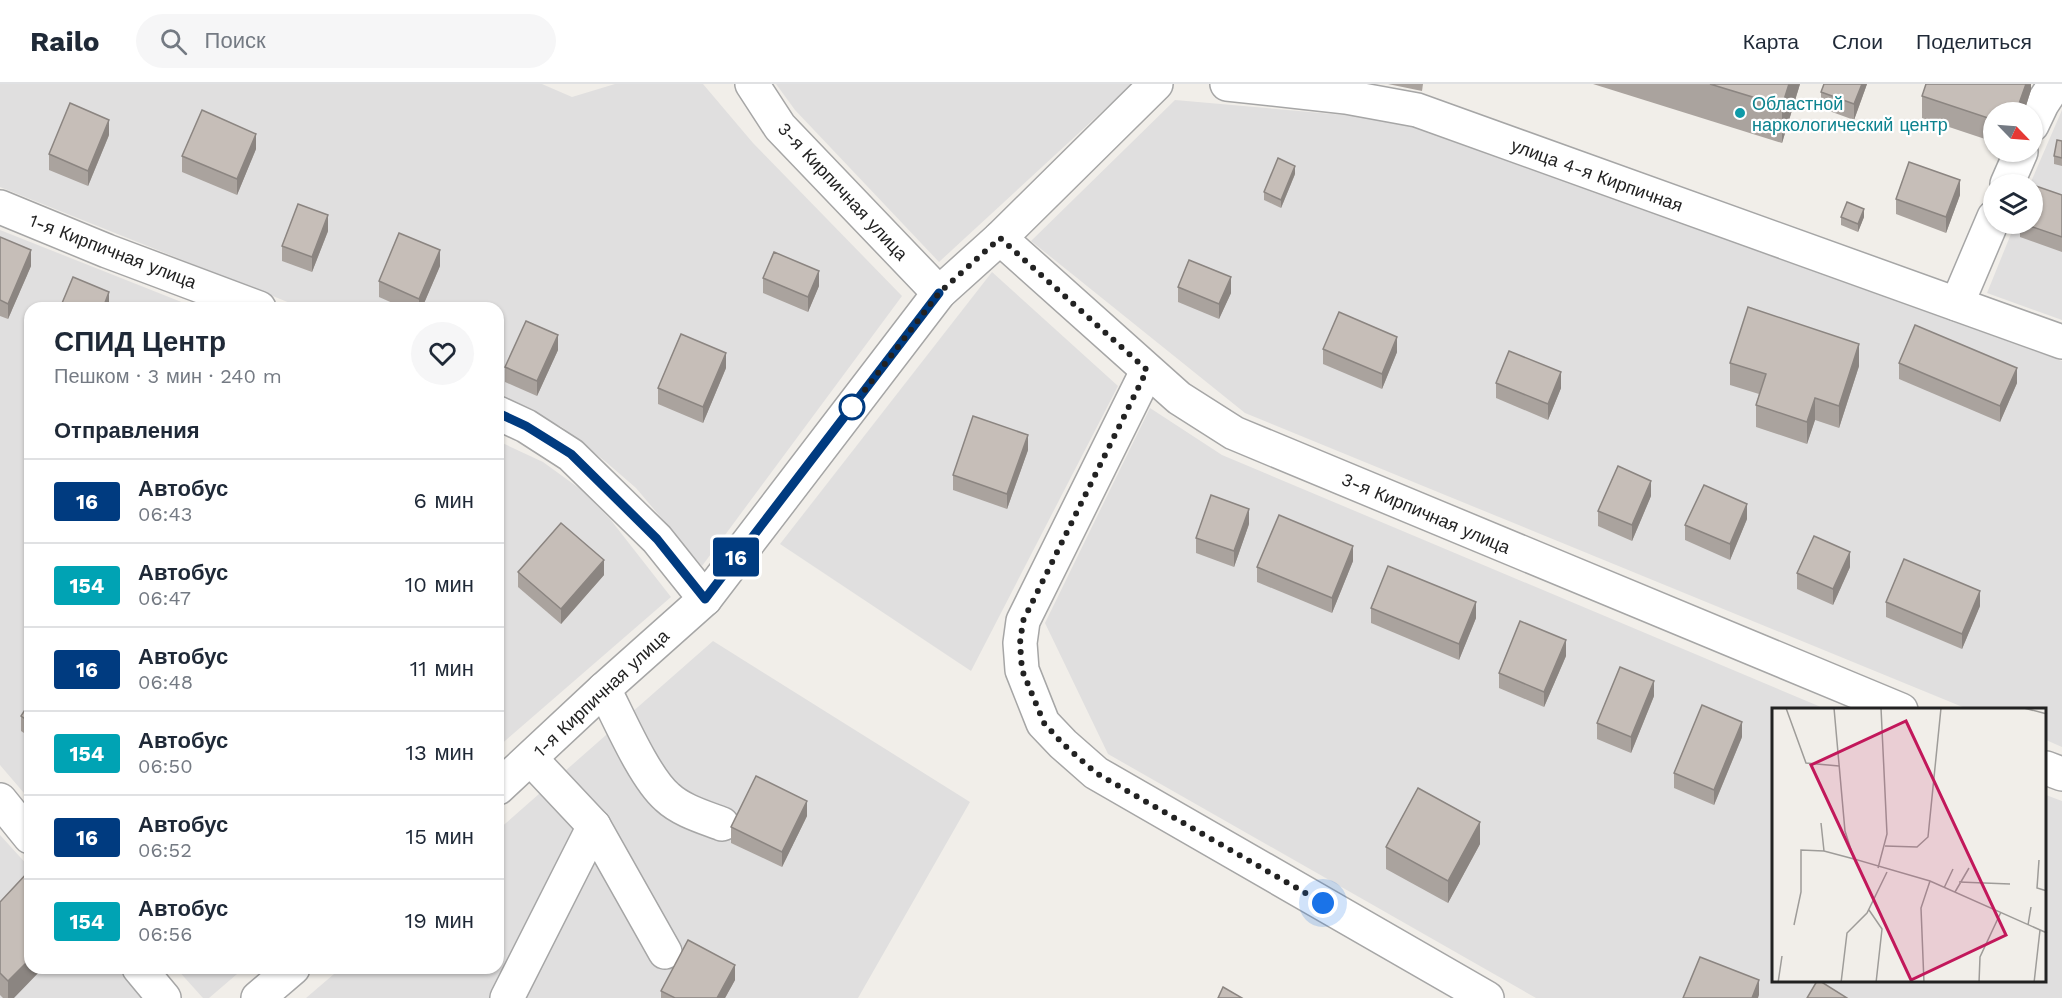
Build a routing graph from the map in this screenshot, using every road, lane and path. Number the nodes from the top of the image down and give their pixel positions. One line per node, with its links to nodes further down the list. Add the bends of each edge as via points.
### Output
1 (752, 84): 9 (street, 3-я Кирпичная улица, via 780,127)
2 (1156, 84): 8 (street)
3 (1227, 84): 11 (street, улица 4-я Кирпичная, via 1346,97 1417,110)
4 (2055, 84): 5 (street)
5 (2043, 102)
6 (0, 207): 10 (street, 1-я Кирпичная улица)
7 (1987, 234): 11 (street)
8 (1000, 238): 9 (street); 13 (street, 3-я Кирпичная улица)
9 (939, 293): 15 (street, 1-я Кирпичная улица)
10 (244, 302)
11 (1957, 304): 12 (street, улица 4-я Кирпичная)
12 (2062, 342)
13 (1147, 370): 17 (street, 3-я Кирпичная улица, via 1179,398 1234,433); 32 (street, via 1023,621 1022,670 1044,723 1096,773)
14 (504, 416): 15 (street, via 571,454 657,539)
15 (705, 599): 16 (street, 1-я Кирпичная улица)
16 (604, 689): 18 (street, 1-я Кирпичная улица); 23 (street, via 651,777 667,797)
17 (1896, 708)
18 (531, 759): 21 (street, 1-я Кирпичная улица); 24 (street)
19 (2047, 768): 20 (street)
20 (2062, 774)
21 (504, 783)
22 (0, 800): 25 (street)
23 (722, 824)
24 (594, 826): 26 (street); 31 (street)
25 (24, 830)
26 (664, 952)
27 (144, 974): 30 (street)
28 (288, 974): 29 (street)
29 (268, 996)
30 (164, 998)
31 (507, 998)
32 (1487, 998)

